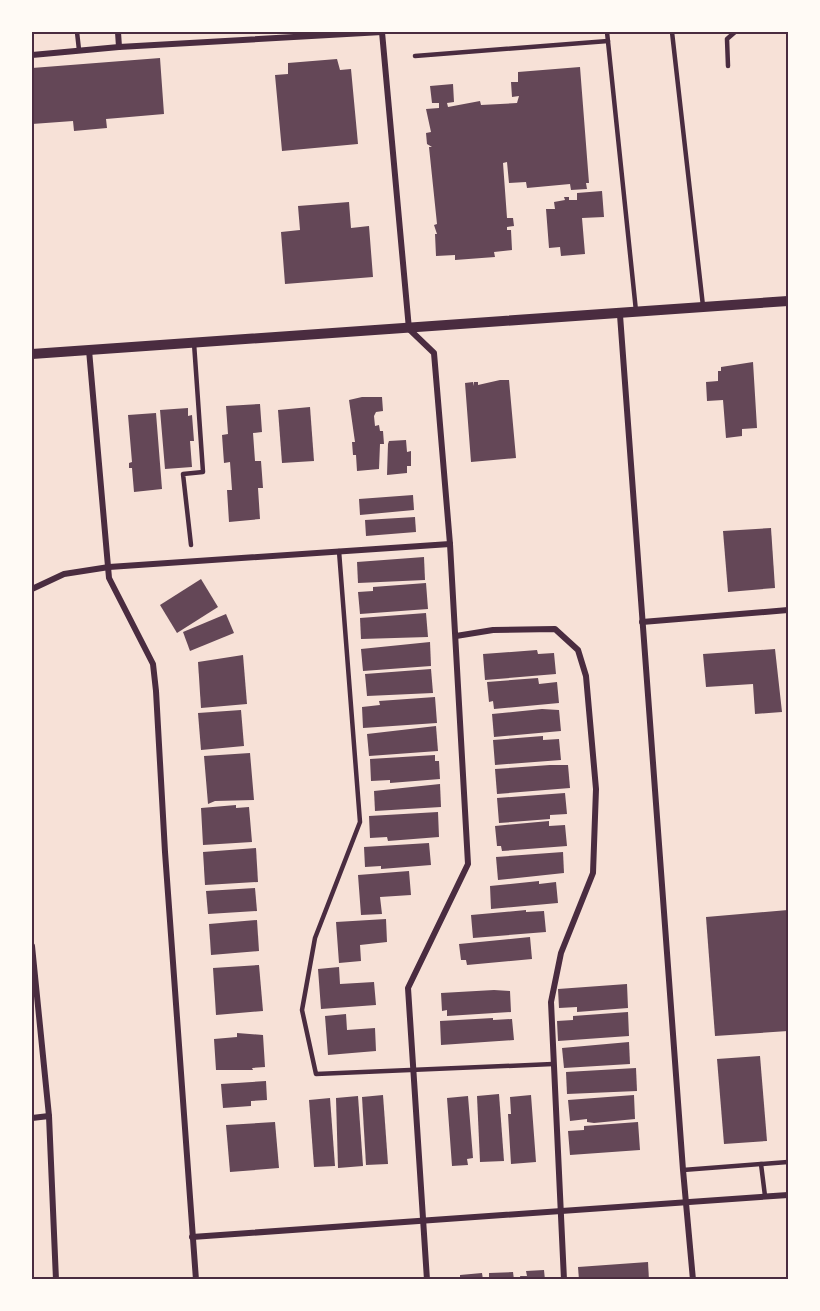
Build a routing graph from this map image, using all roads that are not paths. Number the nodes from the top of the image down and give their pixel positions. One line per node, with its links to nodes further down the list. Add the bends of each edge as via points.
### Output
1 (77, 32): 10 (lane)
2 (118, 32): 8 (street)
3 (382, 32): 8 (street); 18 (street)
4 (607, 32): 7 (lane)
5 (672, 32): 15 (lane)
6 (735, 32): 13 (lane, via 727,39)
7 (608, 40): 12 (lane); 16 (lane)
8 (119, 47): 10 (street)
9 (32, 50): 11 (lane)
10 (79, 50): 11 (street)
11 (32, 55)
12 (415, 56)
13 (728, 66)
14 (789, 301): 15 (street)
15 (703, 307): 16 (street)
16 (636, 313): 17 (street)
17 (620, 315): 18 (street); 28 (street)
18 (409, 329): 19 (street); 22 (street, via 434,353)
19 (194, 343): 20 (street); 23 (lane, via 203,472 183,474)
20 (89, 350): 21 (street); 25 (street)
21 (32, 354)
22 (450, 543): 24 (street); 29 (street)
23 (191, 545)
24 (339, 551): 25 (street); 32 (lane, via 360,822 315,938 303,1010 316,1074)
25 (109, 567): 26 (street, via 64,574); 43 (street, via 109,578 153,664)
26 (32, 589)
27 (788, 611): 28 (street)
28 (642, 622): 37 (street)
29 (456, 636): 31 (street, via 493,630 555,629 578,650 586,676 596,789 593,873 555,977 551,1002); 32 (street, via 468,864 408,988)
30 (32, 945): 33 (street)
31 (553, 1065): 32 (lane); 41 (street)
32 (413, 1072): 42 (street)
33 (49, 1116): 34 (street); 44 (street)
34 (32, 1118)
35 (789, 1162): 36 (lane)
36 (761, 1164): 37 (lane); 39 (lane)
37 (682, 1170): 40 (street)
38 (789, 1195): 39 (street)
39 (765, 1196): 40 (street)
40 (685, 1202): 41 (street); 48 (street)
41 (560, 1212): 42 (street); 47 (street)
42 (423, 1222): 43 (street); 46 (street)
43 (192, 1237): 45 (street)
44 (56, 1280)
45 (196, 1280)
46 (427, 1280)
47 (564, 1280)
48 (693, 1280)

